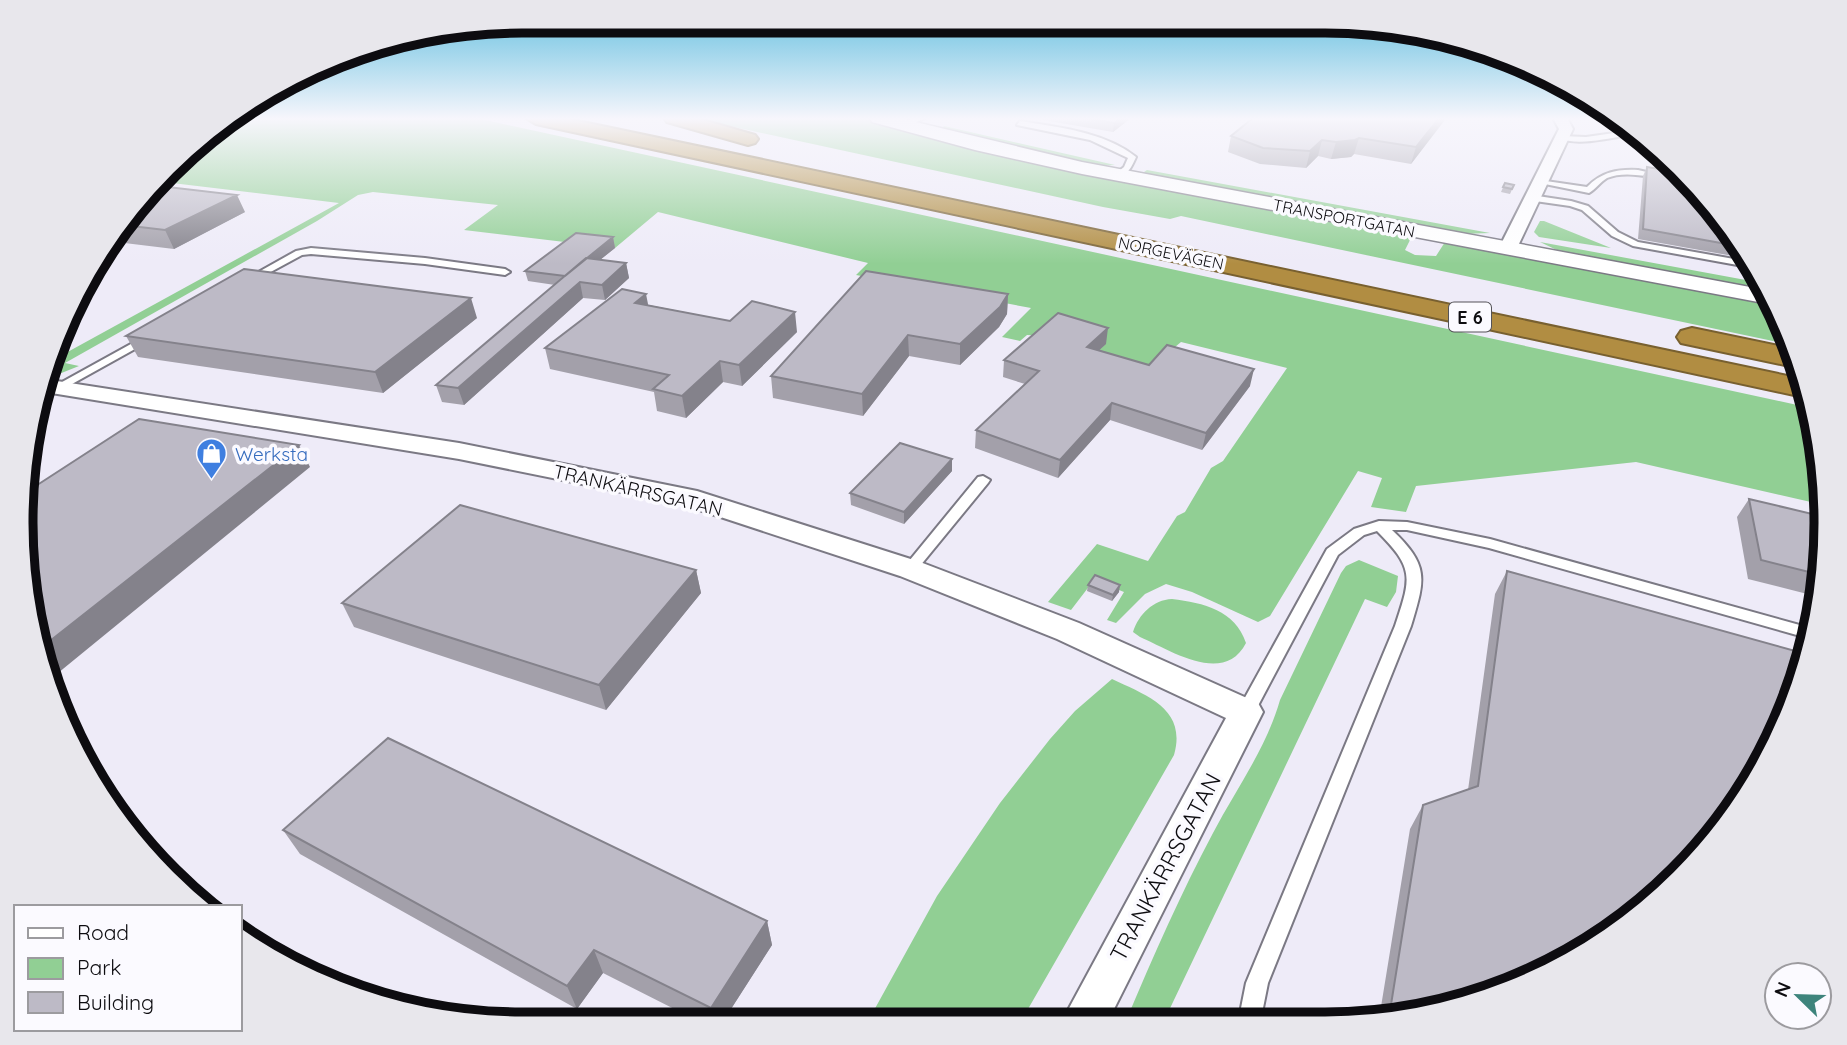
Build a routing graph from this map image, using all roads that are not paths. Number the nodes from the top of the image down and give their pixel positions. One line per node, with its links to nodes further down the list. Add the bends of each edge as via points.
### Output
1 (764, 167): 23 (highway, NORGEVÄGEN / E 6)
2 (861, 167): 13 (highway, NORGEVÄGEN)
3 (1078, 167): 6 (street, TRANSPORTGATAN)
4 (1128, 167): 6 (lane)
5 (1547, 167): 8 (street)
6 (1118, 175): 12 (street, TRANSPORTGATAN)
7 (1670, 177): 9 (lane, via 1612,173 1599,178)
8 (1539, 182): 9 (lane); 10 (street)
9 (1589, 190): 11 (lane)
10 (1531, 198): 11 (lane); 12 (street)
11 (1581, 206): 14 (lane, via 1619,238)
12 (1508, 248): 18 (street, TRANSPORTGATAN)
13 (1296, 256)
14 (1738, 262)
15 (505, 272): 17 (lane, via 311,251)
16 (1428, 283): 20 (highway, E 6)
17 (239, 286)
18 (1757, 296)
19 (155, 333): 21 (lane)
20 (1785, 357)
21 (53, 384)
22 (53, 386): 26 (street, TRANKÄRRSGATAN, via 459,451 687,497)
23 (1794, 387)
24 (983, 480): 26 (lane)
25 (1379, 525): 27 (lane, via 1407,526 1490,544); 28 (lane, TRANKÄRRSGATAN, via 1359,532 1332,552); 30 (lane, via 1408,553 1418,581 1257,983)
26 (910, 569): 28 (street, TRANKÄRRSGATAN, via 1068,631)
27 (1801, 631)
28 (1246, 712): 29 (street, TRANKÄRRSGATAN)
29 (1089, 1012)
30 (1251, 1012)

